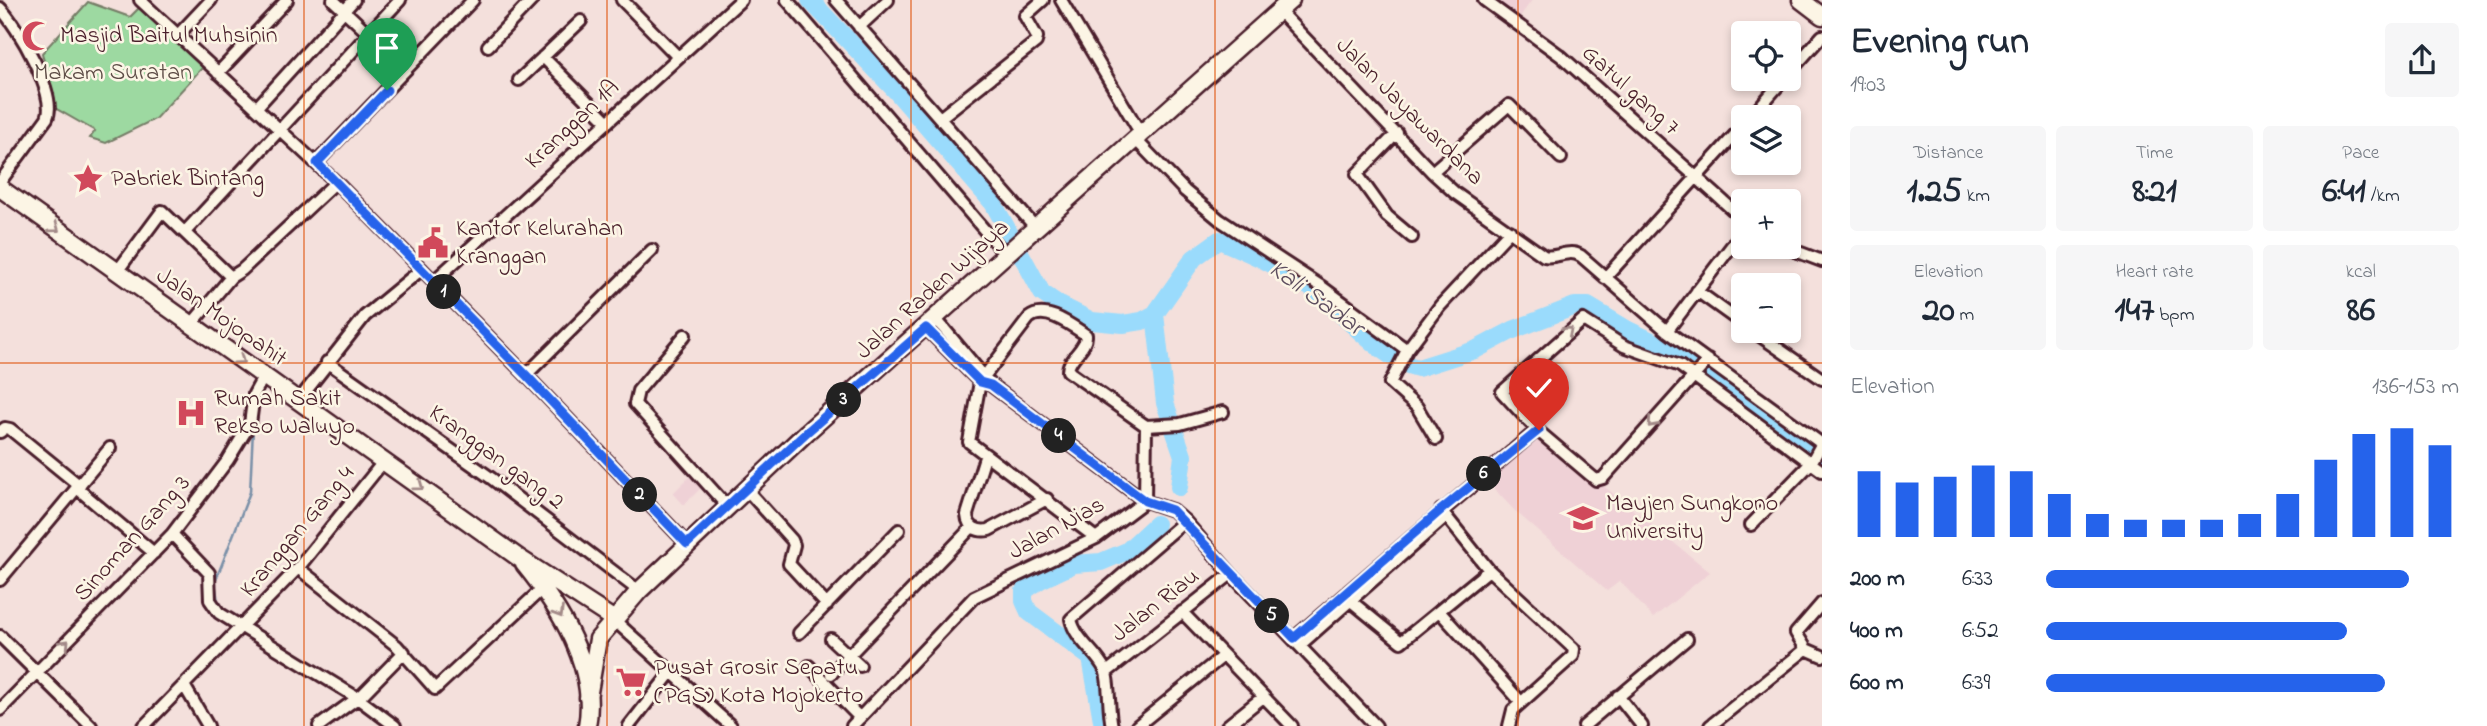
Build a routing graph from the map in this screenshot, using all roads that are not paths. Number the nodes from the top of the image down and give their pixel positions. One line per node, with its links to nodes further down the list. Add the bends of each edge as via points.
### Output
1 (140, 0): 27 (street)
2 (211, 0): 27 (street)
3 (287, 0): 33 (street)
4 (333, 0): 22 (street)
5 (354, 0): 22 (street)
6 (400, 0): 26 (street)
7 (473, 0): 45 (street)
8 (532, 0): 29 (street)
9 (622, 0): 31 (street)
10 (723, 0): 21 (street)
11 (741, 0): 21 (street, Kranggan 1A)
12 (787, 0): 58 (street)
13 (835, 0): 25 (street)
14 (888, 0): 25 (street)
15 (1043, 0): 38 (street, via 1025,16 1037,37 1034,45)
16 (1060, 0): 42 (street)
17 (1484, 0): 47 (street, Gatul gang 7, via 1561,57)
18 (1801, 0): 23 (main road)
19 (1285, 3): 41 (street, Jalan Jayawardana); 42 (main road, Jalan Raden Wijaya)
20 (0, 8): 48 (street, via 32,55 50,107 47,118)
21 (731, 9): 31 (street, Kranggan 1A)
22 (345, 10): 26 (street); 37 (street)
23 (1822, 16)
24 (581, 21): 30 (street)
25 (859, 27): 38 (street)
26 (368, 33): 40 (street)
27 (178, 35): 33 (street)
28 (1822, 36): 32 (street)
29 (488, 46)
30 (543, 57): 34 (street); 39 (street)
31 (678, 57): 39 (street, Kranggan 1A)
32 (1801, 59)
33 (218, 73): 37 (street)
34 (519, 80)
35 (1774, 91): 36 (street)
36 (1761, 105)
37 (257, 107): 40 (street)
38 (940, 118): 52 (street)
39 (608, 122): 65 (street, Kranggan 1A)
40 (281, 128): 45 (street); 54 (street)
41 (1397, 133): 46 (street, Jalan Jayawardana); 55 (street, via 1357,174 1387,215)
42 (1138, 137): 52 (main road, Jalan Raden Wijaya); 73 (street, via 1185,191 1220,220 1322,287)
43 (1731, 140): 47 (street)
44 (1561, 158): 46 (street, via 1509,105)
45 (317, 163): 49 (street)
46 (1432, 172): 53 (street, Jalan Jayawardana)
47 (1696, 179): 51 (street, Gatul gang 7); 64 (street)
48 (0, 182)
49 (336, 182): 61 (street); 63 (street)
50 (0, 188): 62 (main road, Jalan Mojopahit, one-way to 62)
51 (1731, 209)
52 (1035, 229): 58 (main road, Jalan Raden Wijaya)
53 (1510, 231): 64 (street, Jalan Jayawardana, via 1548,257 1576,253); 73 (street, via 1440,306)
54 (186, 232): 62 (street, via 162,211); 63 (street)
55 (1412, 237)
56 (1731, 247): 66 (street)
57 (652, 250): 76 (street)
58 (1008, 252): 68 (main road, Jalan Raden Wijaya)
59 (1801, 253): 60 (street)
60 (1822, 261)
61 (422, 269): 65 (street); 74 (street, via 365,316)
62 (116, 272): 69 (main road, Jalan Mojopahit)
63 (230, 277): 69 (street)
64 (1605, 278): 70 (street, Jalan Jayawardana)
65 (434, 281): 76 (street)
66 (1697, 291): 67 (street); 70 (street)
67 (1731, 315)
68 (930, 323): 78 (street); 92 (main road, Jalan Raden Wijaya)
69 (191, 325): 77 (main road, Jalan Mojopahit, one-way to 77)
70 (1667, 331): 75 (street, Jalan Jayawardana)
71 (685, 335): 95 (street, via 638,391 635,404)
72 (1770, 343): 79 (street)
73 (1406, 351): 85 (street, via 1390,383 1417,407)
74 (327, 362): 80 (street); 111 (street, Kranggan gang 2)
75 (1701, 368): 84 (street, one-way to 84, via 1600,480); 84 (street, one-way to 75, via 1502,392 1583,320 1625,346); 87 (street); 87 (street, Jalan Jayawardana)
76 (526, 375): 103 (street)
77 (264, 376): 80 (main road, Jalan Mojopahit); 101 (street, Sinoman Gang 3, via 254,394 250,424)
78 (982, 378): 82 (street, via 1029,318 1041,312 1087,337 1068,365 1070,373); 88 (street, via 969,439); 94 (street)
79 (1822, 379)
80 (299, 400): 89 (main road, Jalan Mojopahit)
81 (1223, 412): 82 (street, via 1180,424)
82 (1146, 426): 94 (street)
83 (2, 430): 91 (street)
84 (1537, 430): 96 (street)
85 (1436, 439)
86 (110, 448): 91 (street)
87 (1818, 450): 90 (street); 98 (street)
88 (985, 457): 93 (street); 99 (street, via 967,515)
89 (384, 461): 105 (main road, Jalan Mojopahit, one-way to 105); 106 (street, Kranggan Gang 4)
90 (1822, 471)
91 (79, 488): 104 (street); 109 (street)
92 (746, 489): 95 (main road, Jalan Raden Wijaya); 114 (street, via 792,540 789,564)
93 (1047, 499): 99 (street, via 989,530); 102 (street)
94 (1150, 503): 97 (street, via 1172,510); 102 (street, Jalan Nias)
95 (727, 506): 103 (main road, Jalan Raden Wijaya)
96 (1443, 514): 107 (street); 112 (street)
97 (1185, 521): 108 (street); 132 (street, via 1071,619)
98 (1751, 525)
99 (971, 527): 126 (street)
100 (899, 530): 114 (street)
101 (172, 534): 104 (street, Sinoman Gang 3); 118 (street, via 209,573 215,610)
102 (1096, 538): 142 (street, Jalan Nias, via 986,590 964,606)
103 (687, 544): 111 (main road, Jalan Raden Wijaya)
104 (155, 552): 133 (street, Sinoman Gang 3, one-way to 104)
105 (519, 558): 110 (main road, Jalan Mojopahit); 117 (main road, Jalan Mojopahit)
106 (298, 568): 118 (street, Kranggan Gang 4); 125 (street)
107 (1489, 569): 115 (street); 140 (street, via 1574,649 1573,656)
108 (1231, 574): 116 (street, Jalan Riau); 123 (street)
109 (0, 580)
110 (544, 588): 125 (street, via 435,689); 139 (main road, Jalan Mojopahit, one-way to 139, via 578,651)
111 (639, 590): 117 (main road, Jalan Raden Wijaya)
112 (1347, 598): 115 (street, via 1398,641); 123 (street)
113 (1822, 603): 124 (street, via 1796,633)
114 (827, 605): 119 (street)
115 (1439, 611): 140 (street)
116 (1182, 612): 127 (street); 132 (street, Jalan Riau)
117 (613, 619): 131 (street); 139 (main road, Jalan Raden Wijaya, via 598,639)
118 (242, 628): 135 (street, Kranggan Gang 4); 136 (street)
119 (799, 633)
120 (0, 636): 133 (street)
121 (831, 639): 126 (street)
122 (1687, 639): 137 (street)
123 (1297, 642): 155 (street)
124 (1806, 649): 128 (street); 159 (street)
125 (404, 652): 136 (street)
126 (848, 655): 130 (street); 134 (street)
127 (1223, 656): 138 (street); 152 (street)
128 (1822, 656)
129 (809, 666): 142 (street)
130 (860, 666)
131 (672, 671): 149 (street); 150 (street)
132 (1107, 672): 151 (street)
133 (36, 674): 141 (street, Sinoman Gang 3); 143 (street)
134 (831, 674)
135 (185, 687): 144 (street, Kranggan Gang 4); 145 (street)
136 (360, 695): 146 (street); 147 (street)
137 (1618, 696): 157 (street); 158 (street)
138 (1263, 697): 153 (street); 154 (street)
139 (588, 698): 148 (main road, Jalan Mojopahit)
140 (1521, 702): 156 (street, via 1511,714)
141 (0, 710)
142 (856, 722)
143 (91, 726)
144 (144, 726)
145 (208, 726)
146 (319, 726)
147 (395, 726)
148 (587, 726)
149 (629, 726)
150 (731, 726)
151 (1112, 726)
152 (1137, 726)
153 (1227, 726)
154 (1292, 726)
155 (1376, 726)
156 (1510, 726)
157 (1584, 726)
158 (1642, 726)
159 (1710, 726)

